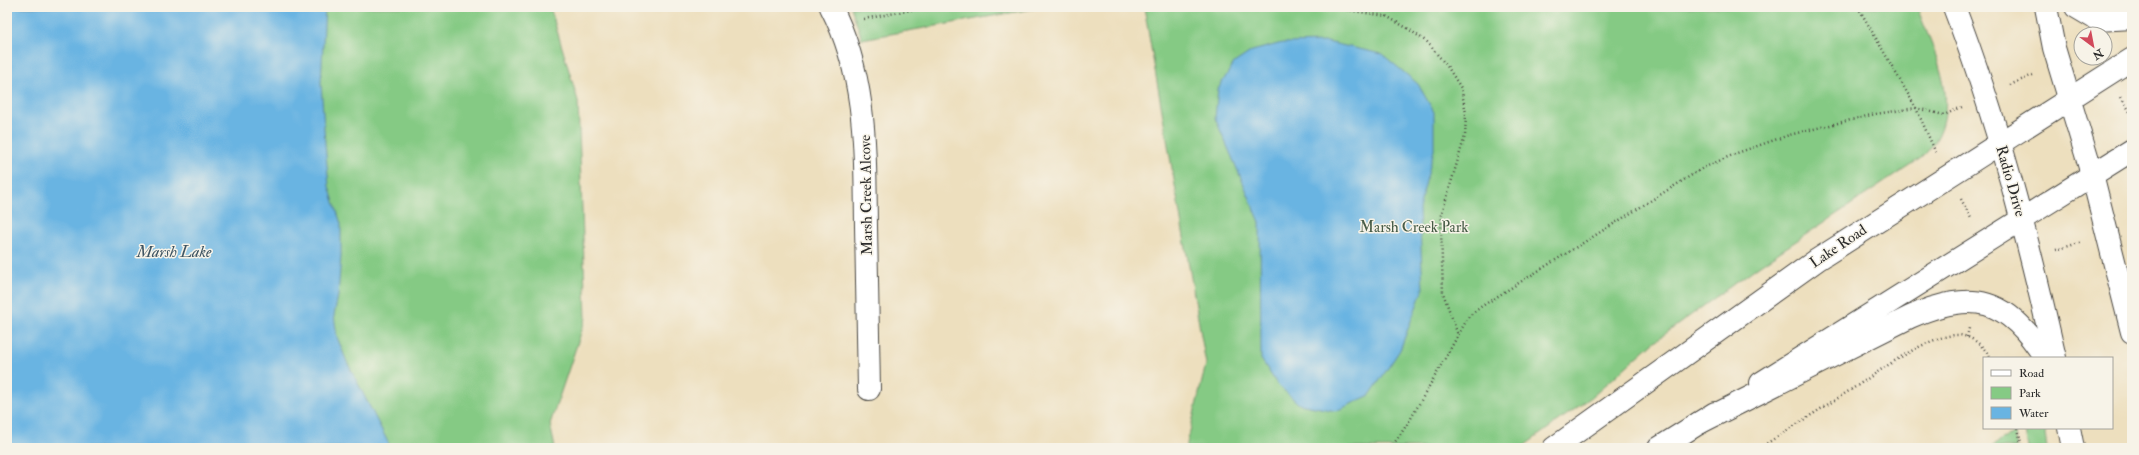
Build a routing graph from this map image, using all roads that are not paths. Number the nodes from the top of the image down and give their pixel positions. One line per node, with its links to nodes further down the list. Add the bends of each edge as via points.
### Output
1 (1954, 7): 8 (street, Radio Drive)
2 (2046, 7): 7 (street, via 2054,48)
3 (2076, 7): 5 (street, via 2098,20)
4 (836, 15): 15 (street, Marsh Creek Alcove, via 854,67 864,127)
5 (2132, 18)
6 (2132, 58): 7 (street, Lake Road)
7 (2070, 98): 8 (street, Lake Road); 10 (street)
8 (2000, 141): 11 (street, Radio Drive); 18 (street, Lake Road, via 1804,268)
9 (2132, 150): 10 (street)
10 (2092, 174): 11 (street); 12 (street)
11 (2022, 218): 14 (street, Radio Drive); 16 (street)
12 (2132, 332)
13 (2045, 357): 16 (street, via 2027,331 2004,312 1977,301 1939,305 1910,317)
14 (2055, 357)
15 (869, 389)
16 (1699, 423): 19 (street)
17 (2070, 429): 20 (street)
18 (1554, 448)
19 (1659, 448)
20 (2073, 448)

